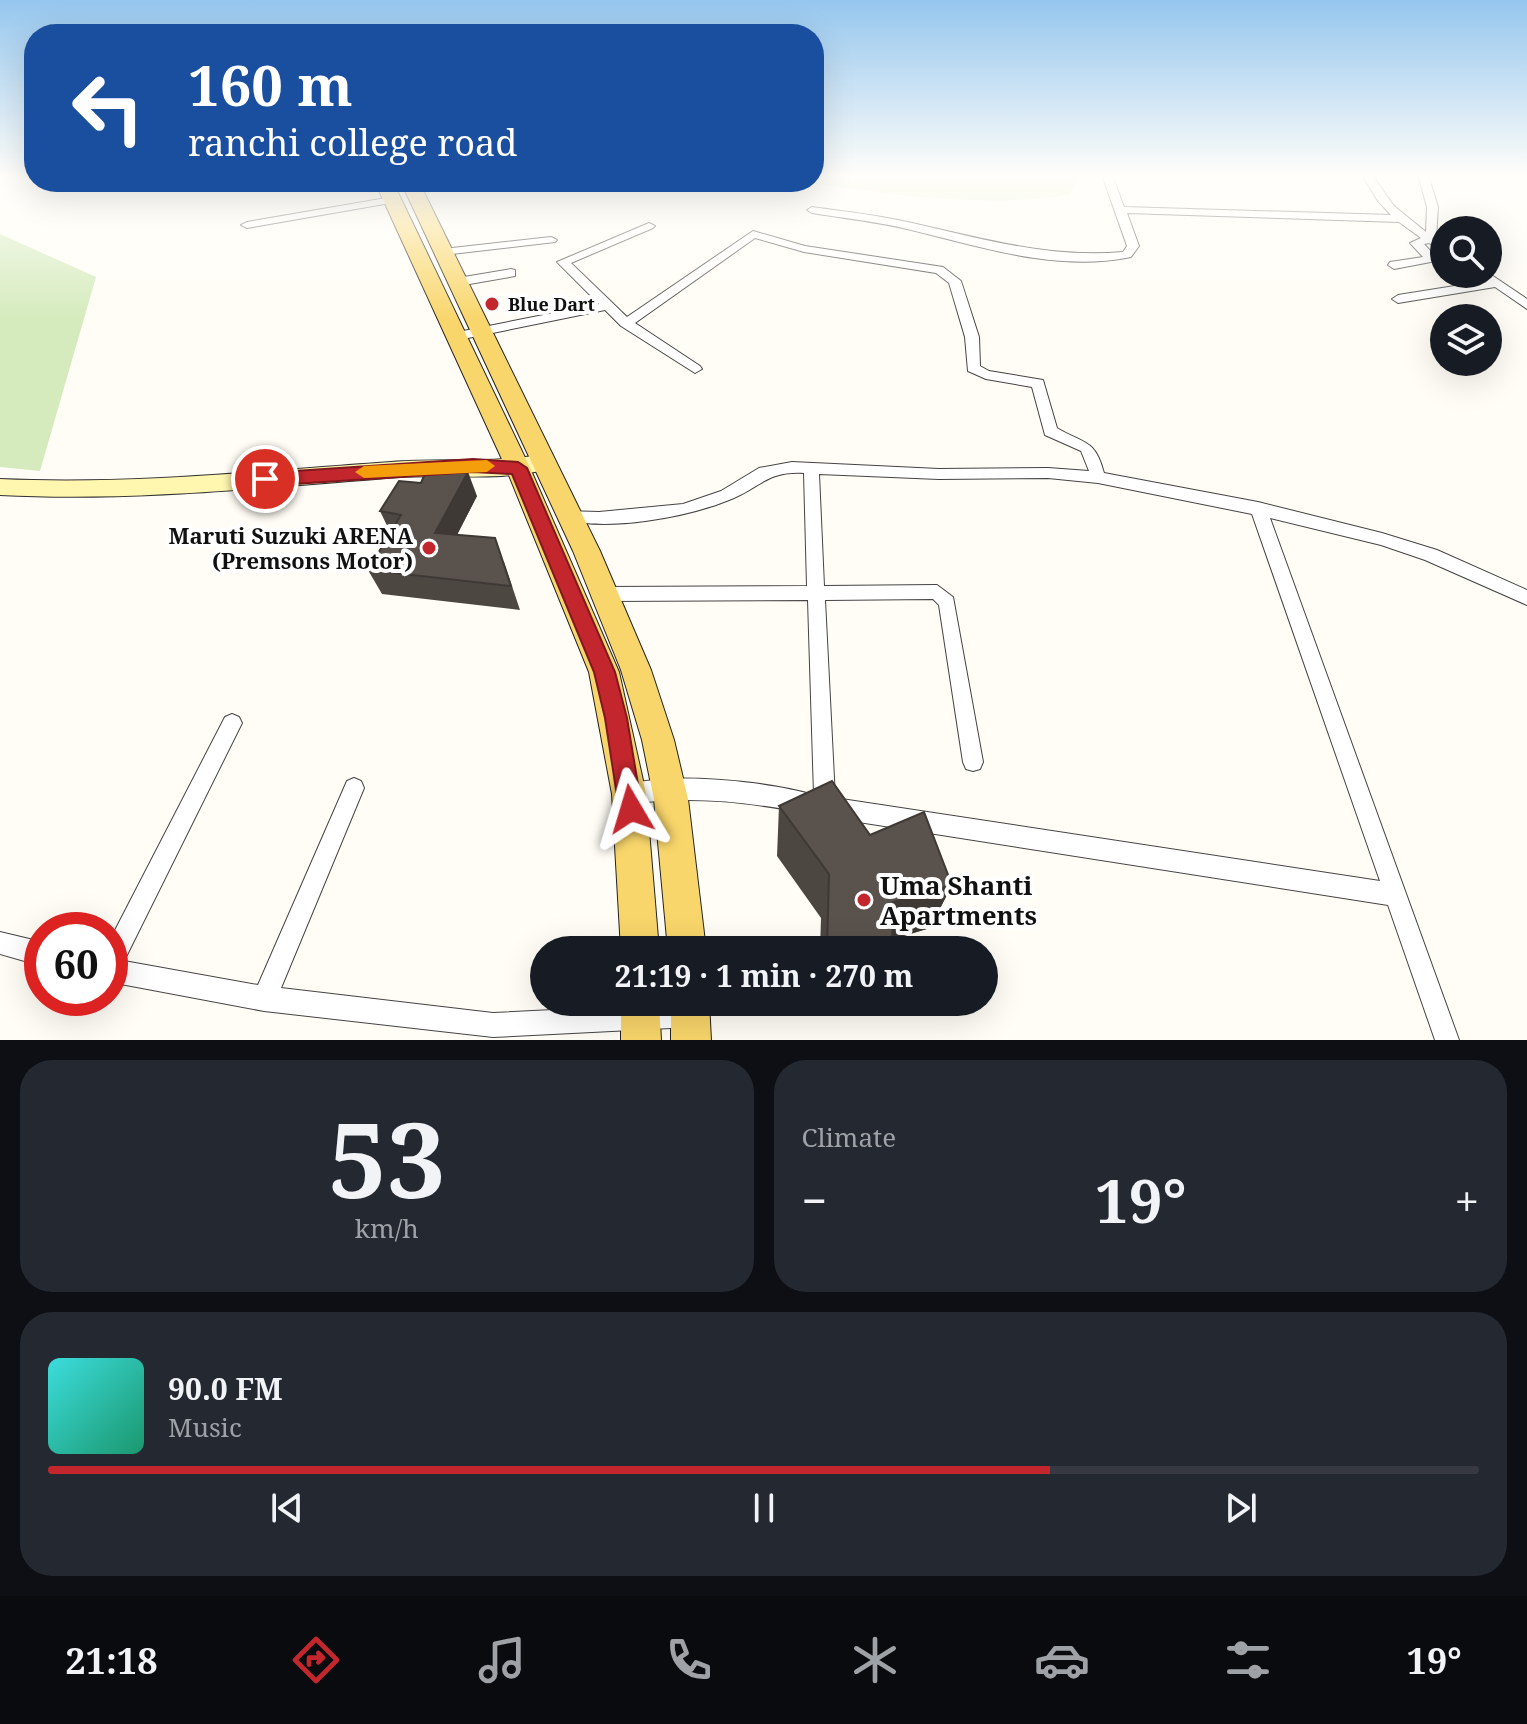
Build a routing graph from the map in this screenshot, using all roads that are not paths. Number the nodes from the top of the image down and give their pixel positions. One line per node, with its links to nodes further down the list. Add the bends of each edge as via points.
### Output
1 (254, 224): 7 (street)
2 (417, 224): 23 (main road)
3 (423, 224): 11 (main road)
4 (896, 224): 5 (street, via 1011,253 1058,257 1127,255 1133,246)
5 (1126, 224)
6 (1407, 224): 9 (street)
7 (247, 225)
8 (649, 226): 21 (street, via 563,262)
9 (1430, 239): 12 (street, via 1416,243)
10 (551, 240): 11 (street)
11 (443, 252): 16 (main road)
12 (1430, 257)
13 (1430, 259): 14 (street)
14 (1394, 265)
15 (511, 273): 16 (street)
16 (458, 282): 23 (main road)
17 (1502, 287): 20 (street)
18 (1466, 288): 19 (street)
19 (1398, 299)
20 (1527, 305)
21 (606, 306): 22 (street); 23 (street)
22 (626, 323): 24 (street); 27 (street, via 753,234 804,249 939,270 955,281 972,337 973,368 1038,383 1050,431 1090,450)
23 (469, 333): 25 (main road)
24 (695, 369)
25 (531, 465): 28 (street, via 76,490); 30 (main road); 38 (main road, via 604,672)
26 (811, 468): 27 (street); 30 (street, via 764,472 717,500 684,510 599,518); 31 (street)
27 (1098, 477): 29 (street)
28 (0, 487)
29 (1258, 508): 33 (street, via 1419,551); 40 (street)
30 (570, 515): 32 (main road)
31 (814, 591): 32 (street); 35 (street, via 929,591 943,596); 39 (street)
32 (605, 594): 36 (main road, via 651,712)
33 (1527, 598)
34 (232, 723): 41 (street)
35 (973, 762)
36 (668, 787): 38 (street); 39 (street, via 731,789); 43 (main road)
37 (354, 788): 47 (street)
38 (629, 794): 42 (main road)
39 (825, 806): 40 (street)
40 (1397, 895): 50 (street)
41 (128, 928)
42 (639, 936)
43 (686, 936)
44 (0, 943): 45 (street)
45 (24, 949)
46 (128, 973): 47 (street)
47 (264, 999): 48 (street, via 493,1025)
48 (641, 1019): 49 (street)
49 (690, 1019)
50 (1447, 1040)

